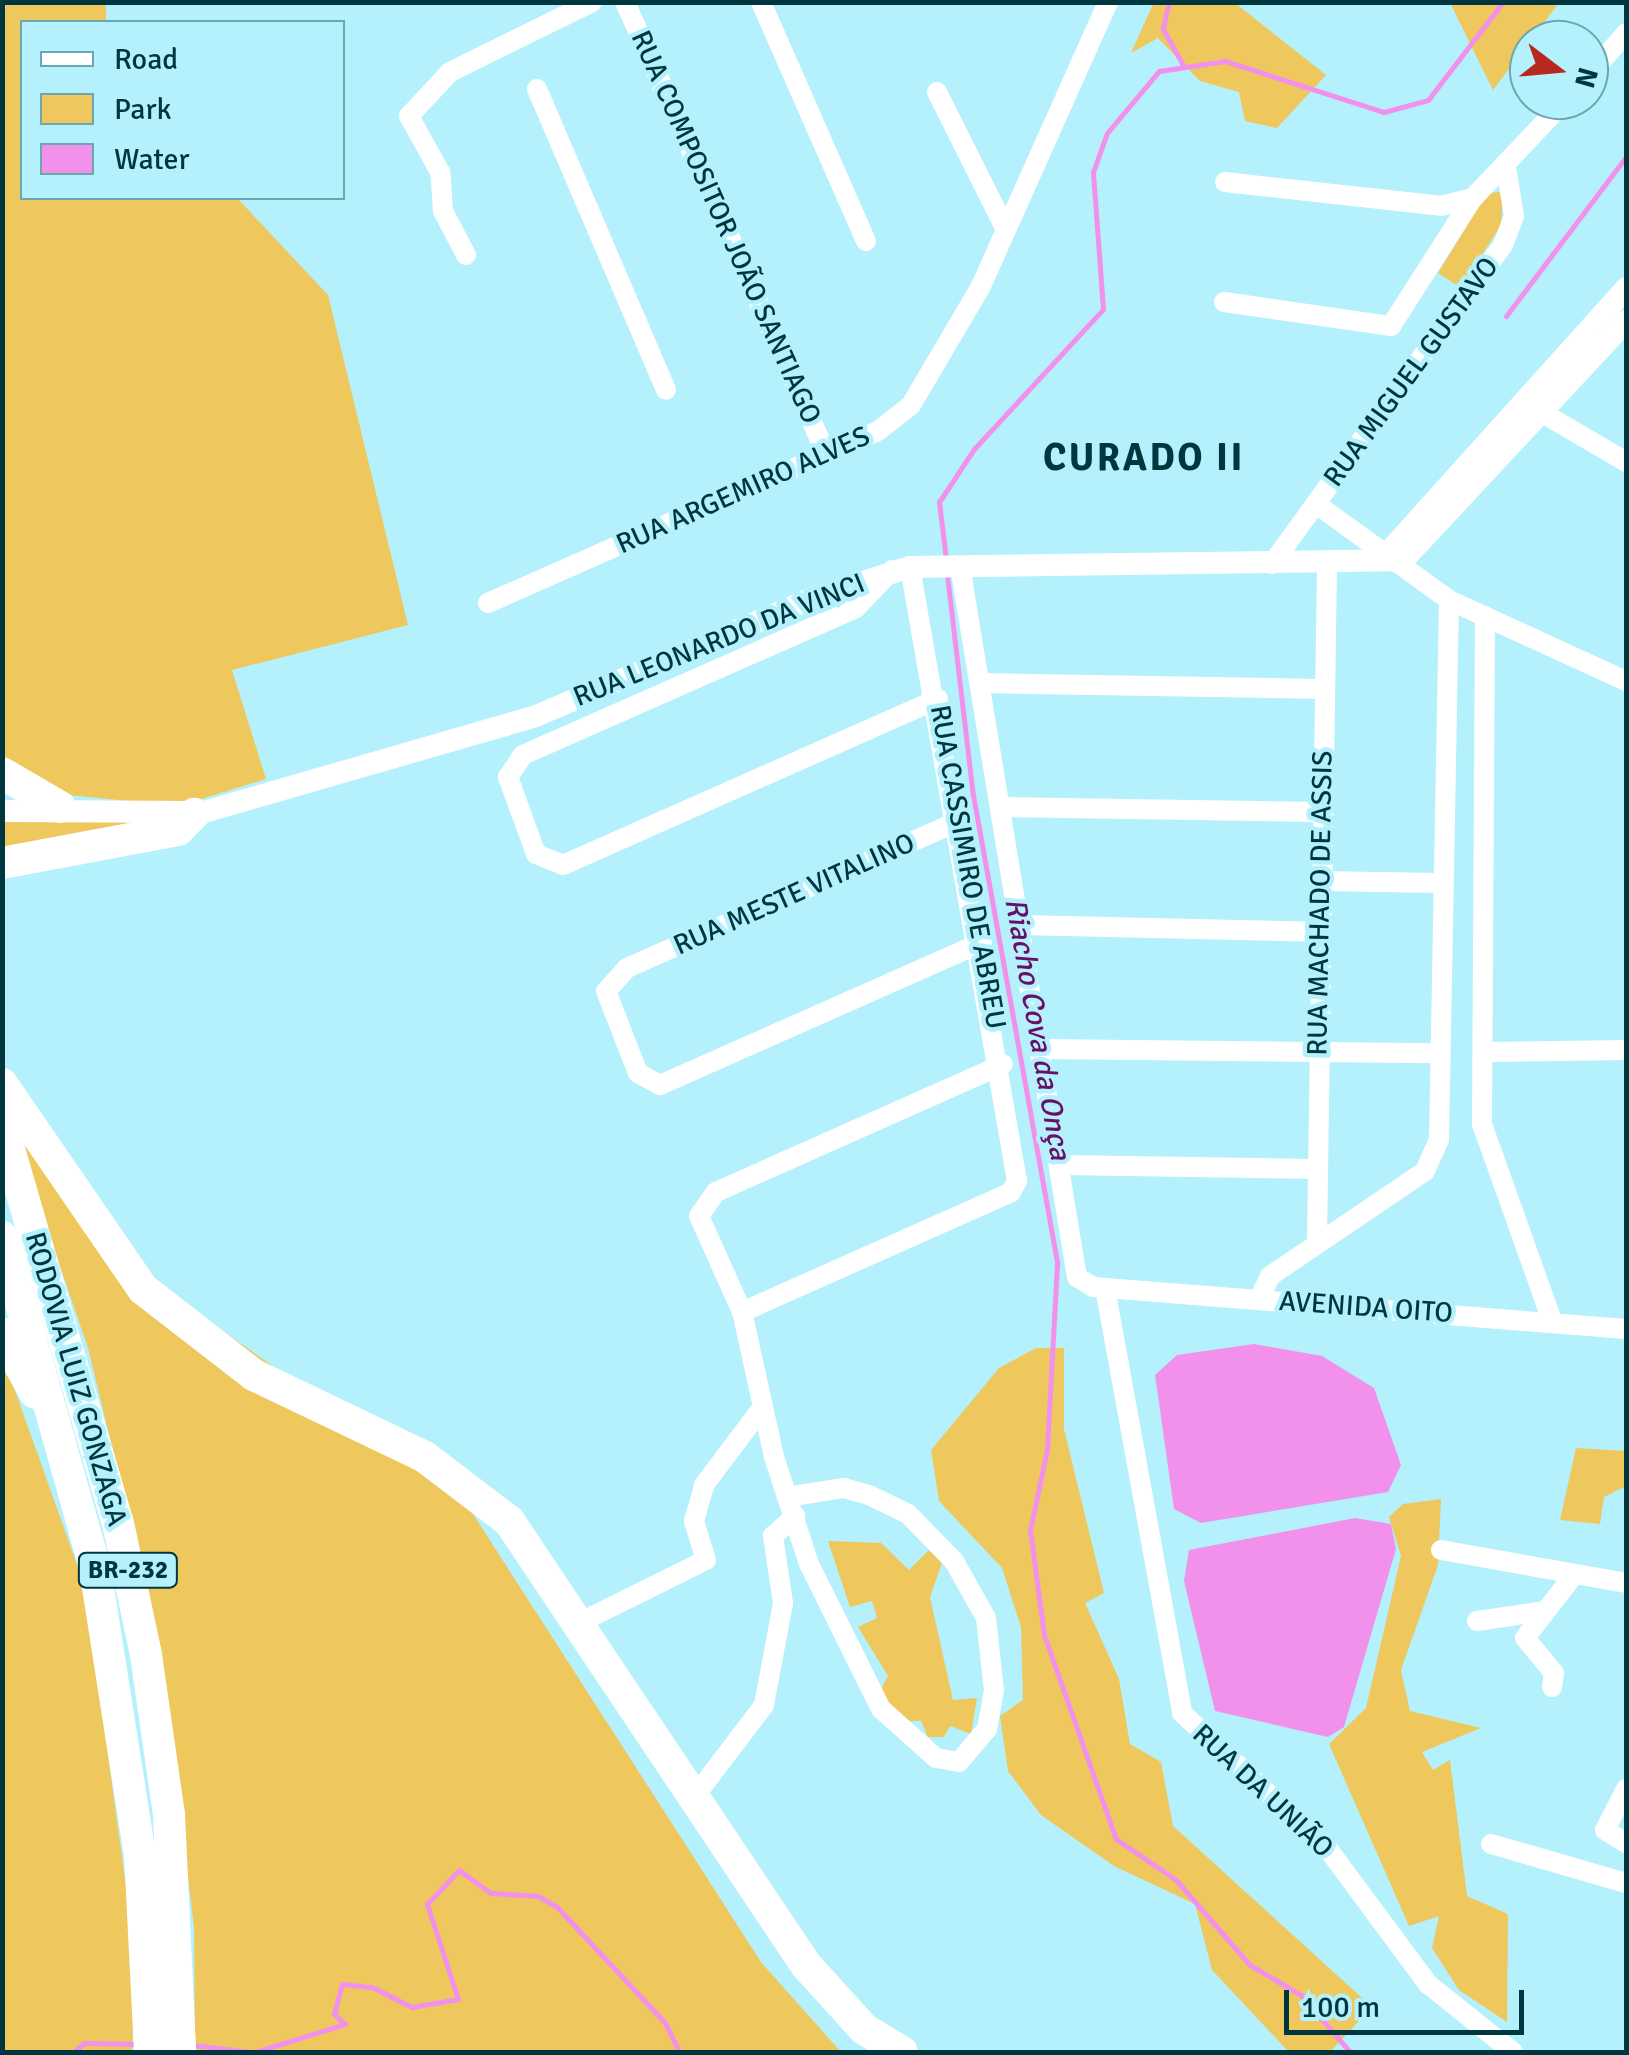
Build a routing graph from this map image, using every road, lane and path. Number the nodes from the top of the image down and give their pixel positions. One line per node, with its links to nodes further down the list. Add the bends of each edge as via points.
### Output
1 (592, 2): 15 (street, via 450,72 410,116 440,172 442,212)
2 (625, 2): 21 (street, RUA COMPOSITOR JOÃO SANTIAGO)
3 (761, 2): 14 (street)
4 (1108, 2): 13 (street, RUA ARGEMIRO ALVES)
5 (1626, 33): 6 (street)
6 (1609, 52)
7 (537, 89): 19 (street)
8 (937, 92): 13 (street)
9 (1548, 120): 10 (street)
10 (1506, 167): 12 (street); 23 (street, RUA MIGUEL GUSTAVO, via 1514,216 1503,245)
11 (1224, 182): 12 (street, via 1392,207)
12 (1473, 198): 17 (street, via 1390,326)
13 (1006, 230): 21 (street, RUA ARGEMIRO ALVES, via 933,382 878,431)
14 (866, 241)
15 (466, 255)
16 (1626, 288): 20 (street)
17 (1224, 302)
18 (1626, 321): 20 (street)
19 (666, 390)
20 (1534, 409): 22 (street); 24 (street, via 1394,546)
21 (826, 453): 29 (street, RUA ARGEMIRO ALVES)
22 (1626, 462)
23 (1316, 504): 24 (street); 25 (street, RUA MIGUEL GUSTAVO)
24 (1393, 560): 26 (street, RUA LEONARDO DA VINCI); 28 (street)
25 (1272, 564): 26 (street, RUA LEONARDO DA VINCI); 27 (street, RUA LEONARDO DA VINCI)
26 (1327, 564): 33 (street, RUA MACHADO DE ASSIS)
27 (929, 567): 32 (street, RUA CASSIMIRO DE ABREU); 34 (street, RUA CASSIMIRO DE ABREU); 34 (street, via 856,608 523,755 508,777 536,854 563,865); 40 (street, RUA LEONARDO DA VINCI, via 536,716)
28 (1449, 600): 30 (street); 44 (street)
29 (488, 603)
30 (1485, 616): 31 (street); 52 (street)
31 (1626, 682)
32 (980, 683): 33 (street); 37 (street, RUA CASSIMIRO DE ABREU)
33 (1322, 689): 39 (street, RUA MACHADO DE ASSIS)
34 (938, 699): 41 (street, RUA CASSIMIRO DE ABREU)
35 (2, 773): 36 (highway)
36 (60, 807): 38 (street, RUA LEONARDO DA VINCI); 40 (street, RUA LEONARDO DA VINCI)
37 (1000, 807): 39 (street); 45 (street, RUA CASSIMIRO DE ABREU)
38 (2, 811)
39 (1320, 812): 43 (street, RUA MACHADO DE ASSIS)
40 (194, 814): 42 (highway, via 178,830)
41 (960, 820): 47 (street, RUA CASSIMIRO DE ABREU); 47 (street, RUA MESTE VITALINO, via 627,968 606,992 638,1073 652,1086)
42 (2, 863)
43 (1320, 881): 44 (street); 46 (street, RUA MACHADO DE ASSIS)
44 (1440, 882): 51 (street)
45 (1020, 926): 46 (street); 48 (street, RUA CASSIMIRO DE ABREU)
46 (1318, 932): 49 (street, RUA MACHADO DE ASSIS)
47 (982, 942): 53 (street, RUA CASSIMIRO DE ABREU)
48 (1040, 1049): 49 (street); 56 (street, RUA CASSIMIRO DE ABREU)
49 (1318, 1050): 51 (street); 57 (street, RUA MACHADO DE ASSIS)
50 (1626, 1050): 52 (street)
51 (1438, 1052): 59 (street, via 1439,1140 1430,1163)
52 (1483, 1052): 63 (street, via 1483,1135)
53 (1003, 1064): 62 (street, RUA CASSIMIRO DE ABREU, via 1017,1168 1011,1192); 62 (street, via 704,1201 699,1216)
54 (2, 1084): 77 (highway, via 94,1230 157,1302 254,1375 426,1457 509,1521)
55 (2, 1125): 81 (highway, RODOVIA LUIZ GONZAGA / BR-232, via 118,1523 146,1655 169,1814)
56 (1061, 1166): 57 (street); 60 (street, RUA CASSIMIRO DE ABREU, via 1076,1272)
57 (1317, 1169): 59 (street, RUA MACHADO DE ASSIS)
58 (2, 1237): 69 (highway, RODOVIA LUIZ GONZAGA / BR-232)
59 (1317, 1241): 61 (street, via 1270,1276)
60 (1105, 1288): 61 (street, AVENIDA OITO); 83 (street, RUA DA UNIÃO, via 1182,1714 1328,1849 1428,1984)
61 (1258, 1298): 63 (street, AVENIDA OITO)
62 (742, 1312): 66 (street)
63 (1554, 1323): 64 (street, AVENIDA OITO)
64 (1626, 1330)
65 (2, 1333): 69 (highway, via 25,1366)
66 (762, 1408): 67 (street); 73 (street, via 704,1485 694,1520 706,1560)
67 (791, 1506): 67 (street, via 844,1488 870,1495 908,1514 954,1561 986,1618 994,1690 988,1729 960,1762 936,1758 881,1709); 77 (street, via 772,1544 782,1602 764,1705)
68 (1442, 1550): 70 (street)
69 (95, 1568): 81 (highway, RODOVIA LUIZ GONZAGA / BR-232)
70 (1573, 1576): 71 (street); 72 (street)
71 (1626, 1583)
72 (1545, 1611): 74 (street); 75 (street, via 1525,1638 1554,1673)
73 (591, 1616)
74 (1477, 1622)
75 (1552, 1687)
76 (1626, 1789): 78 (street, via 1604,1830)
77 (695, 1796): 82 (highway, via 806,1966 864,2029)
78 (1626, 1843)
79 (1491, 1844): 80 (street)
80 (1626, 1882)
81 (165, 2041)
82 (902, 2052)
83 (1512, 2052)

